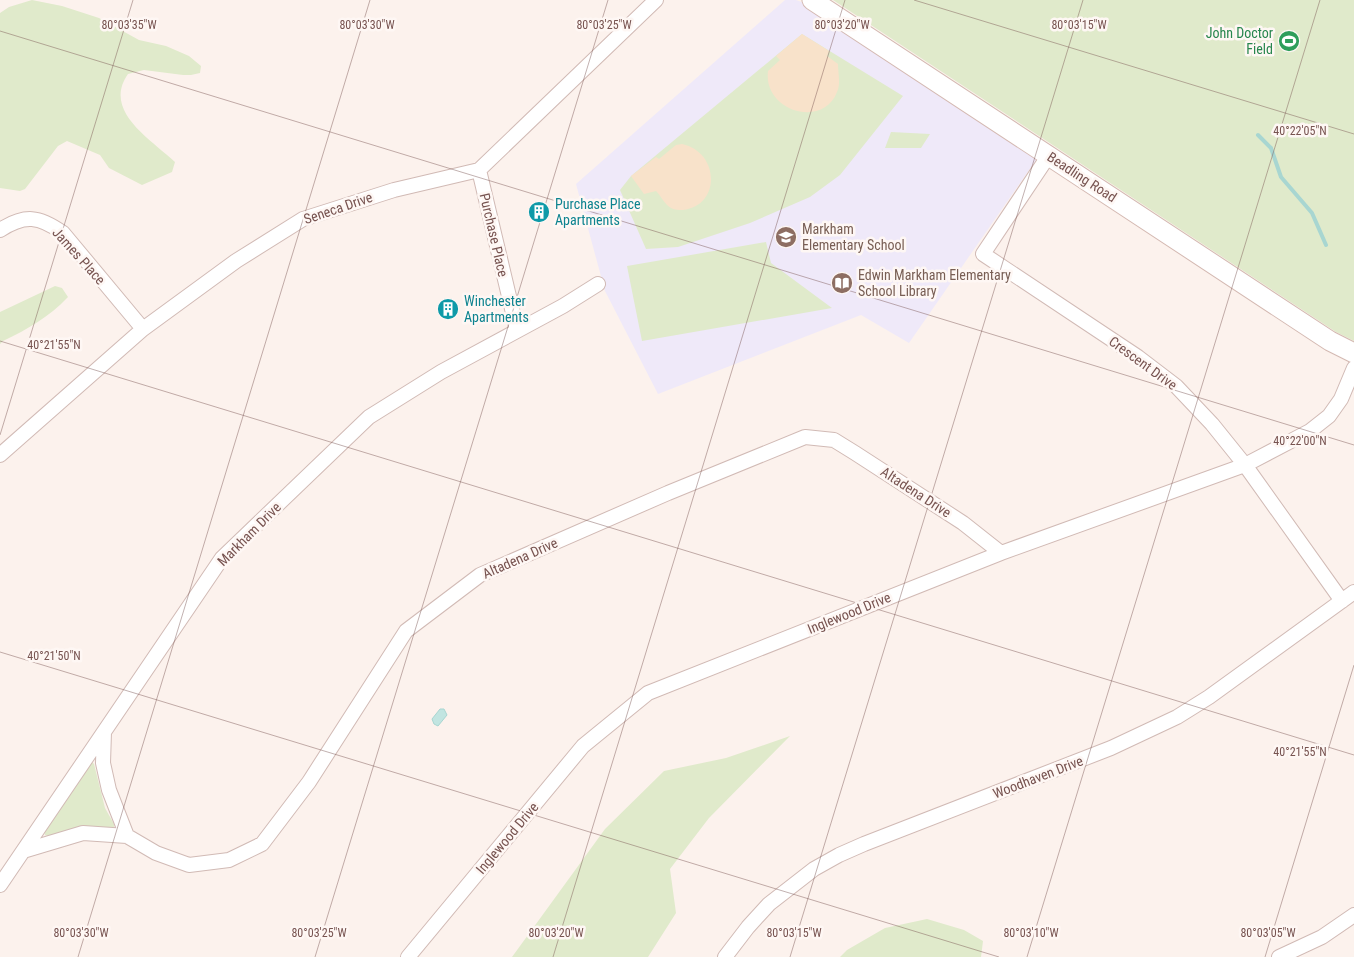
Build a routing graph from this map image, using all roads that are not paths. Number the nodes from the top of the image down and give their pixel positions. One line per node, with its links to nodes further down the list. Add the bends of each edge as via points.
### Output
1 (656, 0): 4 (street)
2 (812, 0): 3 (street, Beadling Road)
3 (1049, 155): 9 (street, Beadling Road, via 1322,336); 12 (street, Crescent Drive, via 982,254 1138,357 1176,386)
4 (479, 170): 7 (street, Seneca Drive, via 378,194 303,219 236,261); 8 (street, Purchase Place)
5 (0, 230): 7 (street, James Place, via 22,219 35,218 49,223 63,233)
6 (598, 284): 8 (street, Markham Drive)
7 (143, 329): 11 (street, Seneca Drive)
8 (517, 330): 16 (street, Markham Drive, via 369,417 222,558)
9 (1354, 353)
10 (1354, 368): 12 (street, Inglewood Drive, via 1341,399 1329,416 1310,431)
11 (0, 455)
12 (1245, 465): 13 (street, Inglewood Drive); 15 (street, Crescent Drive)
13 (1001, 553): 17 (street, Altadena Drive, via 963,523 834,440 805,437 480,574 406,631 308,782 262,844 229,860 189,865 156,853); 21 (street, Inglewood Drive, via 648,693 583,746)
14 (1354, 592): 15 (street, Woodhaven Drive)
15 (1342, 601): 22 (street, Woodhaven Drive, via 1209,696 1145,734 864,844 814,869 769,904)
16 (104, 732): 17 (street, via 103,763 109,790); 18 (street, Markham Drive)
17 (127, 836): 18 (street, Altadena Drive, via 83,833)
18 (23, 851): 19 (street, Markham Drive)
19 (0, 885)
20 (1354, 915): 23 (street, via 1322,937)
21 (408, 957)
22 (725, 957)
23 (1279, 957)

